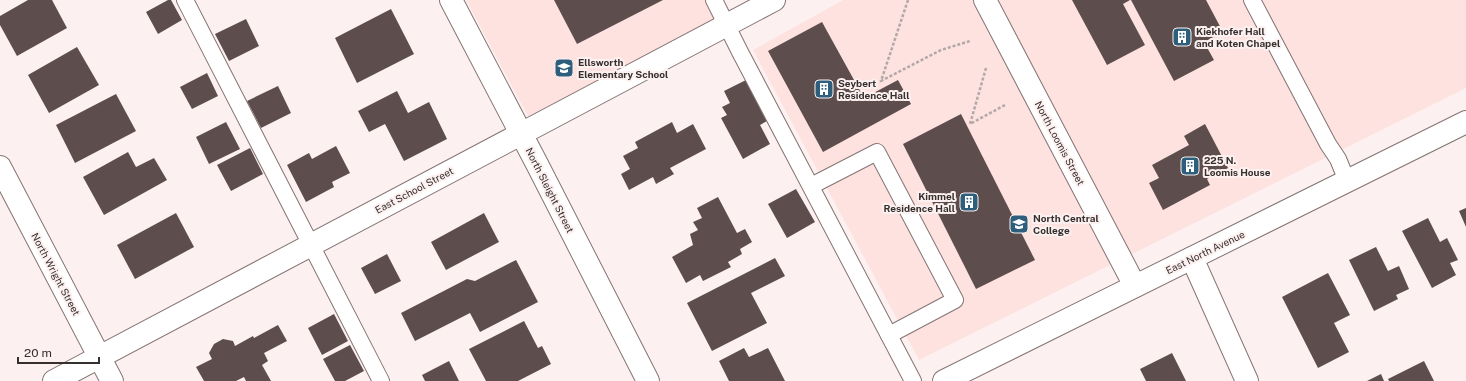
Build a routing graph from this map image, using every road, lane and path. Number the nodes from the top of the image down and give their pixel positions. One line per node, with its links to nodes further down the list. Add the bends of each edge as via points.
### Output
1 (185, 0): 17 (lane)
2 (451, 0): 13 (street, North Sleight Street)
3 (714, 0): 8 (lane)
4 (774, 0): 8 (street, East School Street)
5 (908, 0): 9 (path, via 881,80 940,50)
6 (985, 0): 19 (street, North Loomis Street)
7 (1252, 0): 15 (lane)
8 (726, 26): 13 (street, East School Street); 16 (lane)
9 (970, 40)
10 (986, 68): 11 (path, via 970,124)
11 (1005, 105)
12 (1466, 122): 15 (street, East North Avenue)
13 (521, 134): 17 (street, East School Street); 25 (street, North Sleight Street)
14 (0, 167): 21 (street, North Wright Street)
15 (1348, 181): 18 (street, East North Avenue)
16 (811, 186): 20 (lane); 20 (lane, via 877,152 955,300)
17 (311, 245): 21 (street, East School Street); 24 (lane)
18 (1192, 258): 19 (street, East North Avenue); 28 (street)
19 (1135, 286): 27 (street, East North Avenue)
20 (889, 335): 26 (lane)
21 (99, 357): 22 (street, East School Street); 23 (street, North Wright Street)
22 (54, 381)
23 (112, 381)
24 (381, 381)
25 (648, 381)
26 (913, 381)
27 (944, 381)
28 (1247, 381)

